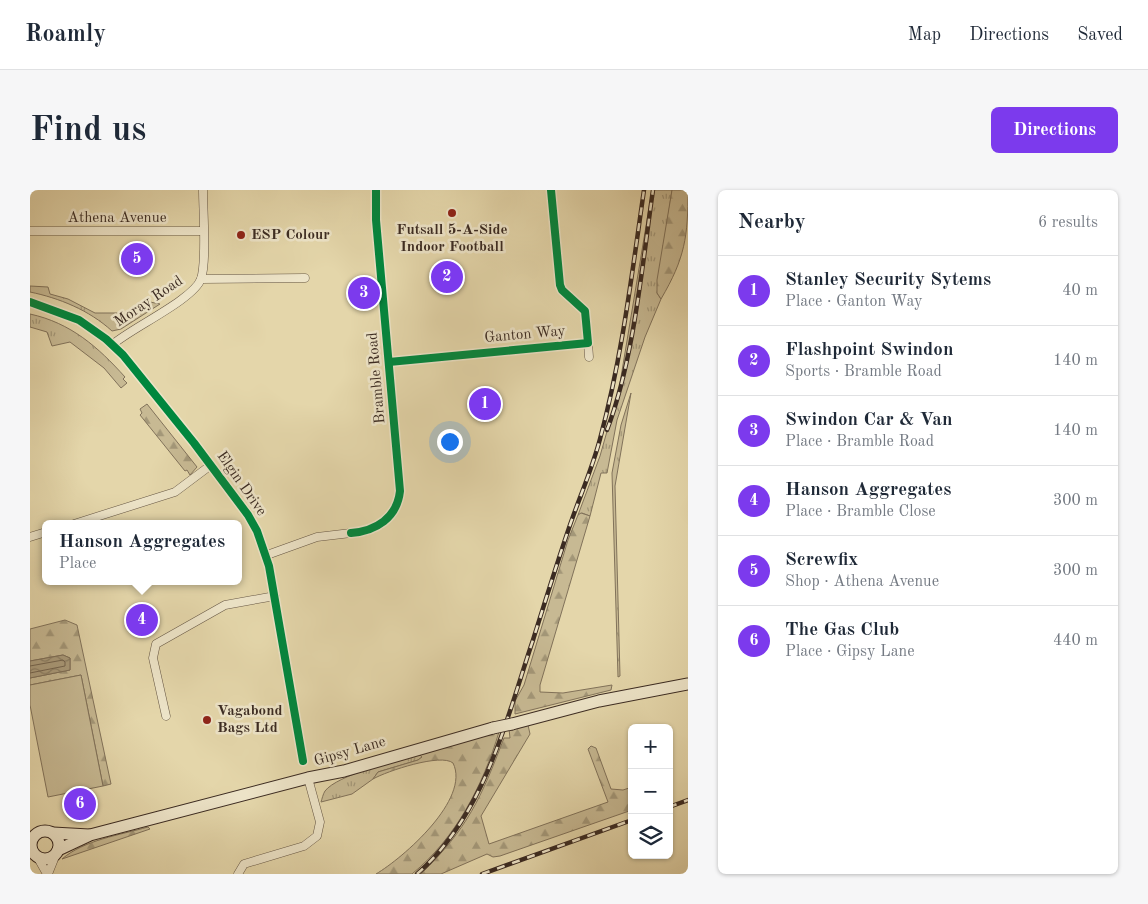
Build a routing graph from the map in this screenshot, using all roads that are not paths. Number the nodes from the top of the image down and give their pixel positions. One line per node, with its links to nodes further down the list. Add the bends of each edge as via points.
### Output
1 (203, 190): 5 (street, Moray Road)
2 (376, 190): 12 (street, Bramble Road)
3 (551, 190): 9 (street, Ganton Way, via 560,285 585,311)
4 (30, 231): 5 (street, Athena Avenue)
5 (203, 231): 7 (street, Moray Road)
6 (305, 278): 7 (street)
7 (201, 279): 10 (street, Moray Road, via 177,302)
8 (30, 302): 10 (street, Elgin Drive, via 79,320)
9 (588, 343): 11 (street, Ganton Way); 12 (street, Ganton Way)
10 (112, 345): 13 (street, Elgin Drive)
11 (589, 357)
12 (389, 362): 17 (street, Bramble Road, via 400,499 392,513 380,526 355,533 317,537)
13 (211, 465): 14 (street, via 175,492); 17 (street, Elgin Drive, via 248,515)
14 (87, 520)
15 (42, 533): 16 (street)
16 (30, 537)
17 (266, 555): 18 (street, Elgin Drive)
18 (275, 596): 20 (street, via 225,605 156,644 153,658); 21 (street, Elgin Drive)
19 (688, 684): 22 (main road, Gipsy Lane, bridge, via 618,697 493,728 344,772)
20 (166, 716)
21 (303, 761)
22 (308, 778): 24 (main road, Gipsy Lane); 29 (street, via 320,822 317,836 304,846 244,864)
23 (53, 833): 24 (main road, Gipsy Lane); 25 (main road, via 40,832); 26 (main road, via 59,843)
24 (90, 835): 26 (main road, Gipsy Lane)
25 (31, 838): 27 (main road, via 30,848)
26 (57, 852): 27 (main road, via 46,860); 28 (street)
27 (34, 854): 28 (street)
28 (48, 874)
29 (238, 874)

